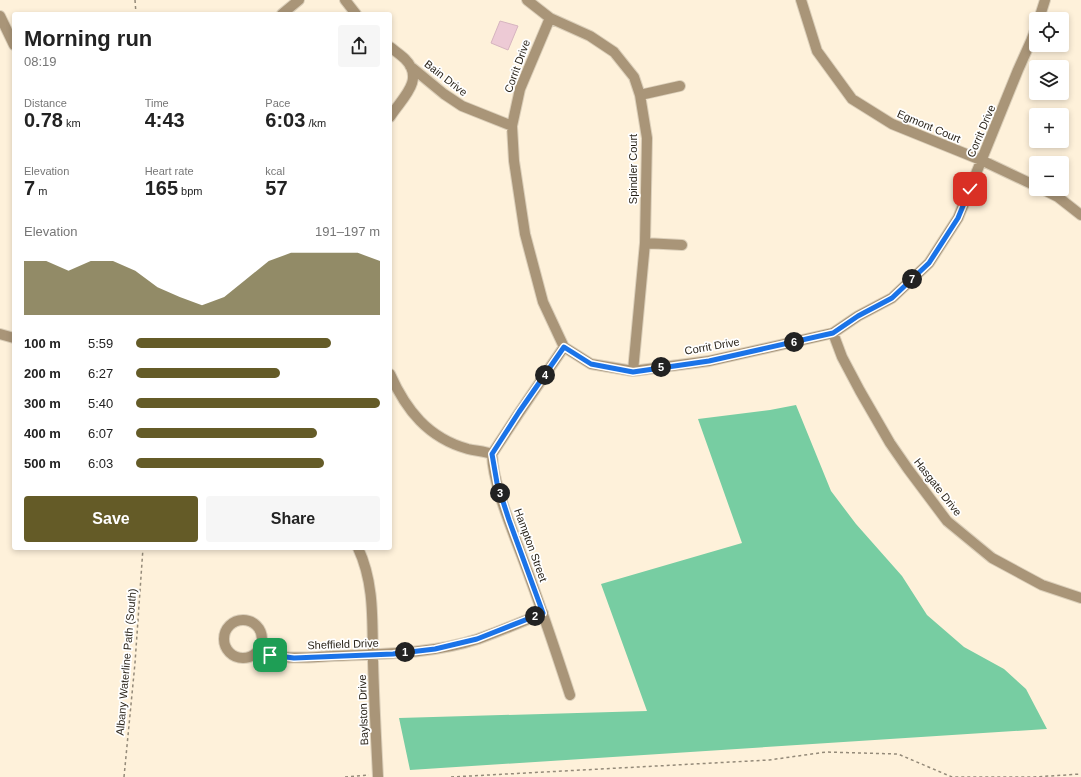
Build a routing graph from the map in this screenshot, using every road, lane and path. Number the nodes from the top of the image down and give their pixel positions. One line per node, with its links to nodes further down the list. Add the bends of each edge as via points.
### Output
1 (135, 0): 7 (path)
2 (299, 0): 8 (street)
3 (345, 0): 9 (street)
4 (527, 0): 12 (street, Spindler Court)
5 (801, 0): 21 (street, Egmont Court, via 817,51 852,99 892,124)
6 (1045, 0): 10 (street)
7 (136, 12)
8 (284, 12)
9 (354, 12)
10 (1041, 12)
11 (0, 16): 13 (street)
12 (550, 18): 18 (street, Spindler Court, via 590,36 614,52 634,77); 20 (street, Corrit Drive, via 520,89)
13 (12, 41)
14 (1029, 47): 21 (street, Corrit Drive)
15 (392, 49): 16 (street, Bain Drive)
16 (410, 66): 19 (street, via 414,81); 20 (street, Bain Drive, via 462,106)
17 (680, 86): 18 (street)
18 (640, 95): 25 (street, Spindler Court, via 646,138)
19 (392, 114)
20 (512, 126): 30 (street, Corrit Drive, via 514,161 525,234 543,302)
21 (981, 160): 22 (street, Egmont Court); 27 (street, Corrit Drive, via 958,218 929,263 892,298)
22 (1029, 183)
23 (1056, 196): 24 (street)
24 (1081, 215)
25 (645, 243): 26 (street); 31 (street, Spindler Court)
26 (682, 245)
27 (833, 333): 31 (street, Corrit Drive, via 709,361); 36 (street, Hasgate Drive, via 842,357 890,443 947,521 992,558 1042,585)
28 (0, 334): 29 (street)
29 (12, 337)
30 (564, 347): 31 (street, Corrit Drive, via 591,364); 33 (street)
31 (633, 372)
32 (392, 378): 33 (street, via 410,410 427,428 445,440 468,449)
33 (492, 454): 37 (street, Hampton Street, via 497,483)
34 (143, 550): 43 (path, Albany Waterline Path (South))
35 (359, 550): 39 (street, Baylston Drive, via 370,582 374,627)
36 (1081, 598)
37 (543, 613): 39 (street, Sheffield Drive, via 477,639 435,649); 40 (street, Hampton Street)
38 (259, 650): 39 (street, Sheffield Drive, via 270,655 294,658)
39 (373, 654): 42 (street, Baylston Drive)
40 (570, 695)
41 (1081, 774): 45 (path, via 1034,777 952,776 898,754 826,752 769,760)
42 (378, 776): 44 (path)
43 (124, 777)
44 (345, 777)
45 (451, 777)

